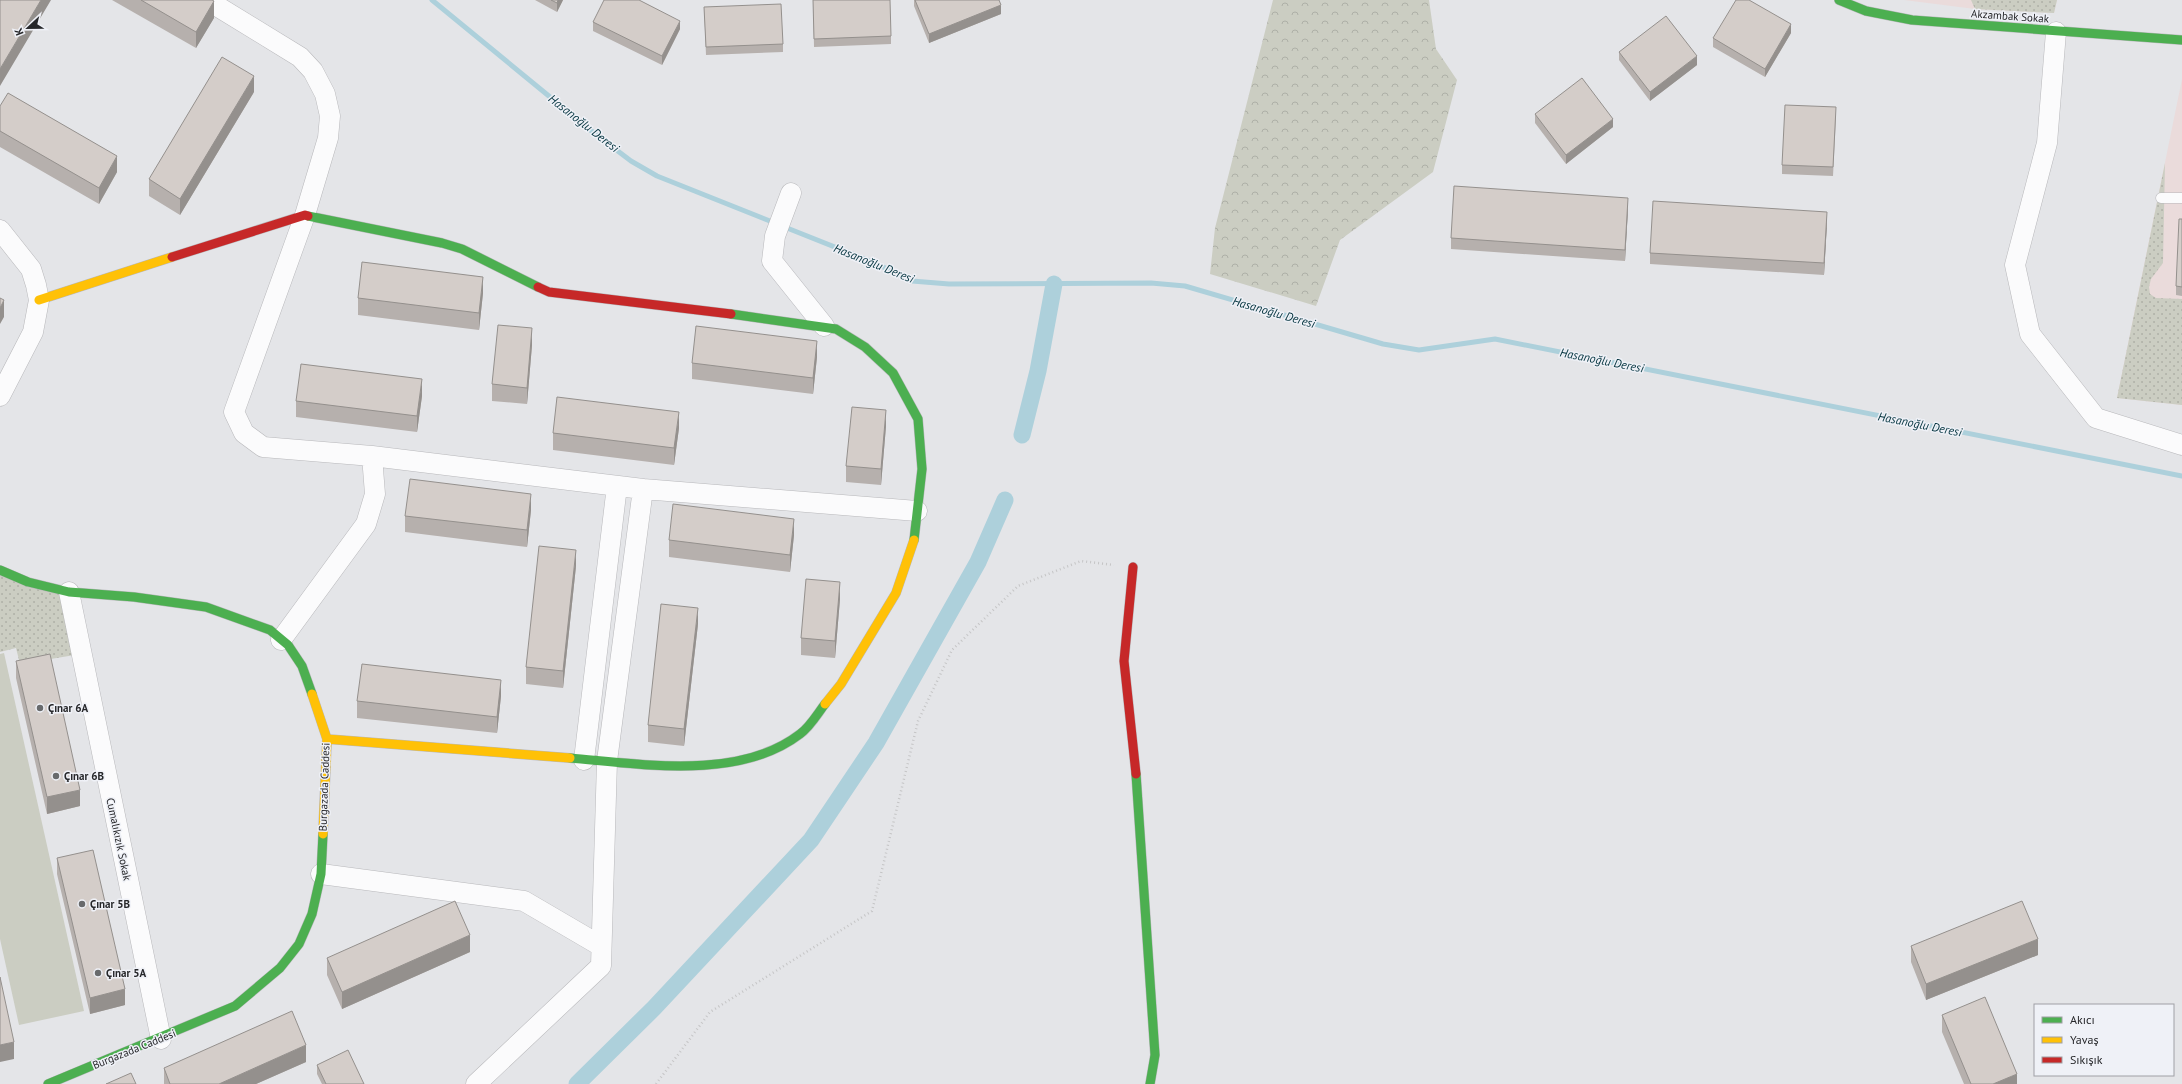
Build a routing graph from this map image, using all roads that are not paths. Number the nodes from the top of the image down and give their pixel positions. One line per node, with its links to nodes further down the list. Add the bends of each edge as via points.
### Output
1 (207, 0): 8 (street, via 300,57 313,71 325,94 330,116 328,138)
2 (1839, 0): 3 (street, Akzambak Sokak, via 1866,11 1912,20)
3 (2056, 32): 4 (street, Akzambak Sokak); 13 (street, via 2047,143 2014,265 2030,334 2096,418)
4 (2182, 40)
5 (791, 193): 11 (street, via 775,236 772,261)
6 (2162, 198): 7 (lane)
7 (2182, 198)
8 (306, 215): 10 (street); 11 (street, via 462,249 549,292); 14 (street, via 234,412 244,433 263,447)
9 (0, 230): 10 (street, via 31,270)
10 (39, 300): 12 (street, via 33,332)
11 (824, 326): 17 (street, via 836,329 865,347 893,374 918,419 922,469)
12 (0, 396)
13 (2182, 445)
14 (372, 456): 15 (street); 21 (street, via 375,494 366,524)
15 (617, 486): 16 (street); 23 (street)
16 (643, 489): 17 (street); 24 (street)
17 (917, 511): 24 (street, via 914,540 896,593 842,684 801,734 765,754 712,765 679,767)
18 (1133, 567): 30 (street, via 1124,661 1135,752 1155,1054)
19 (0, 570): 20 (street, Burgazada Caddesi, via 28,582)
20 (69, 592): 21 (street, Burgazada Caddesi, via 134,597 206,607 270,630); 27 (street, Cumalıkızık Sokak)
21 (282, 640): 22 (street, Burgazada Caddesi, via 302,666)
22 (327, 739): 23 (street); 25 (street, Burgazada Caddesi)
23 (584, 760): 24 (street)
24 (607, 762): 26 (street)
25 (321, 874): 26 (street, via 524,901); 27 (street, Burgazada Caddesi, via 312,914 299,944 280,968 235,1006)
26 (601, 946): 29 (street, via 601,966)
27 (161, 1039): 28 (street, Burgazada Caddesi)
28 (48, 1084)
29 (476, 1084)
30 (1150, 1084)

